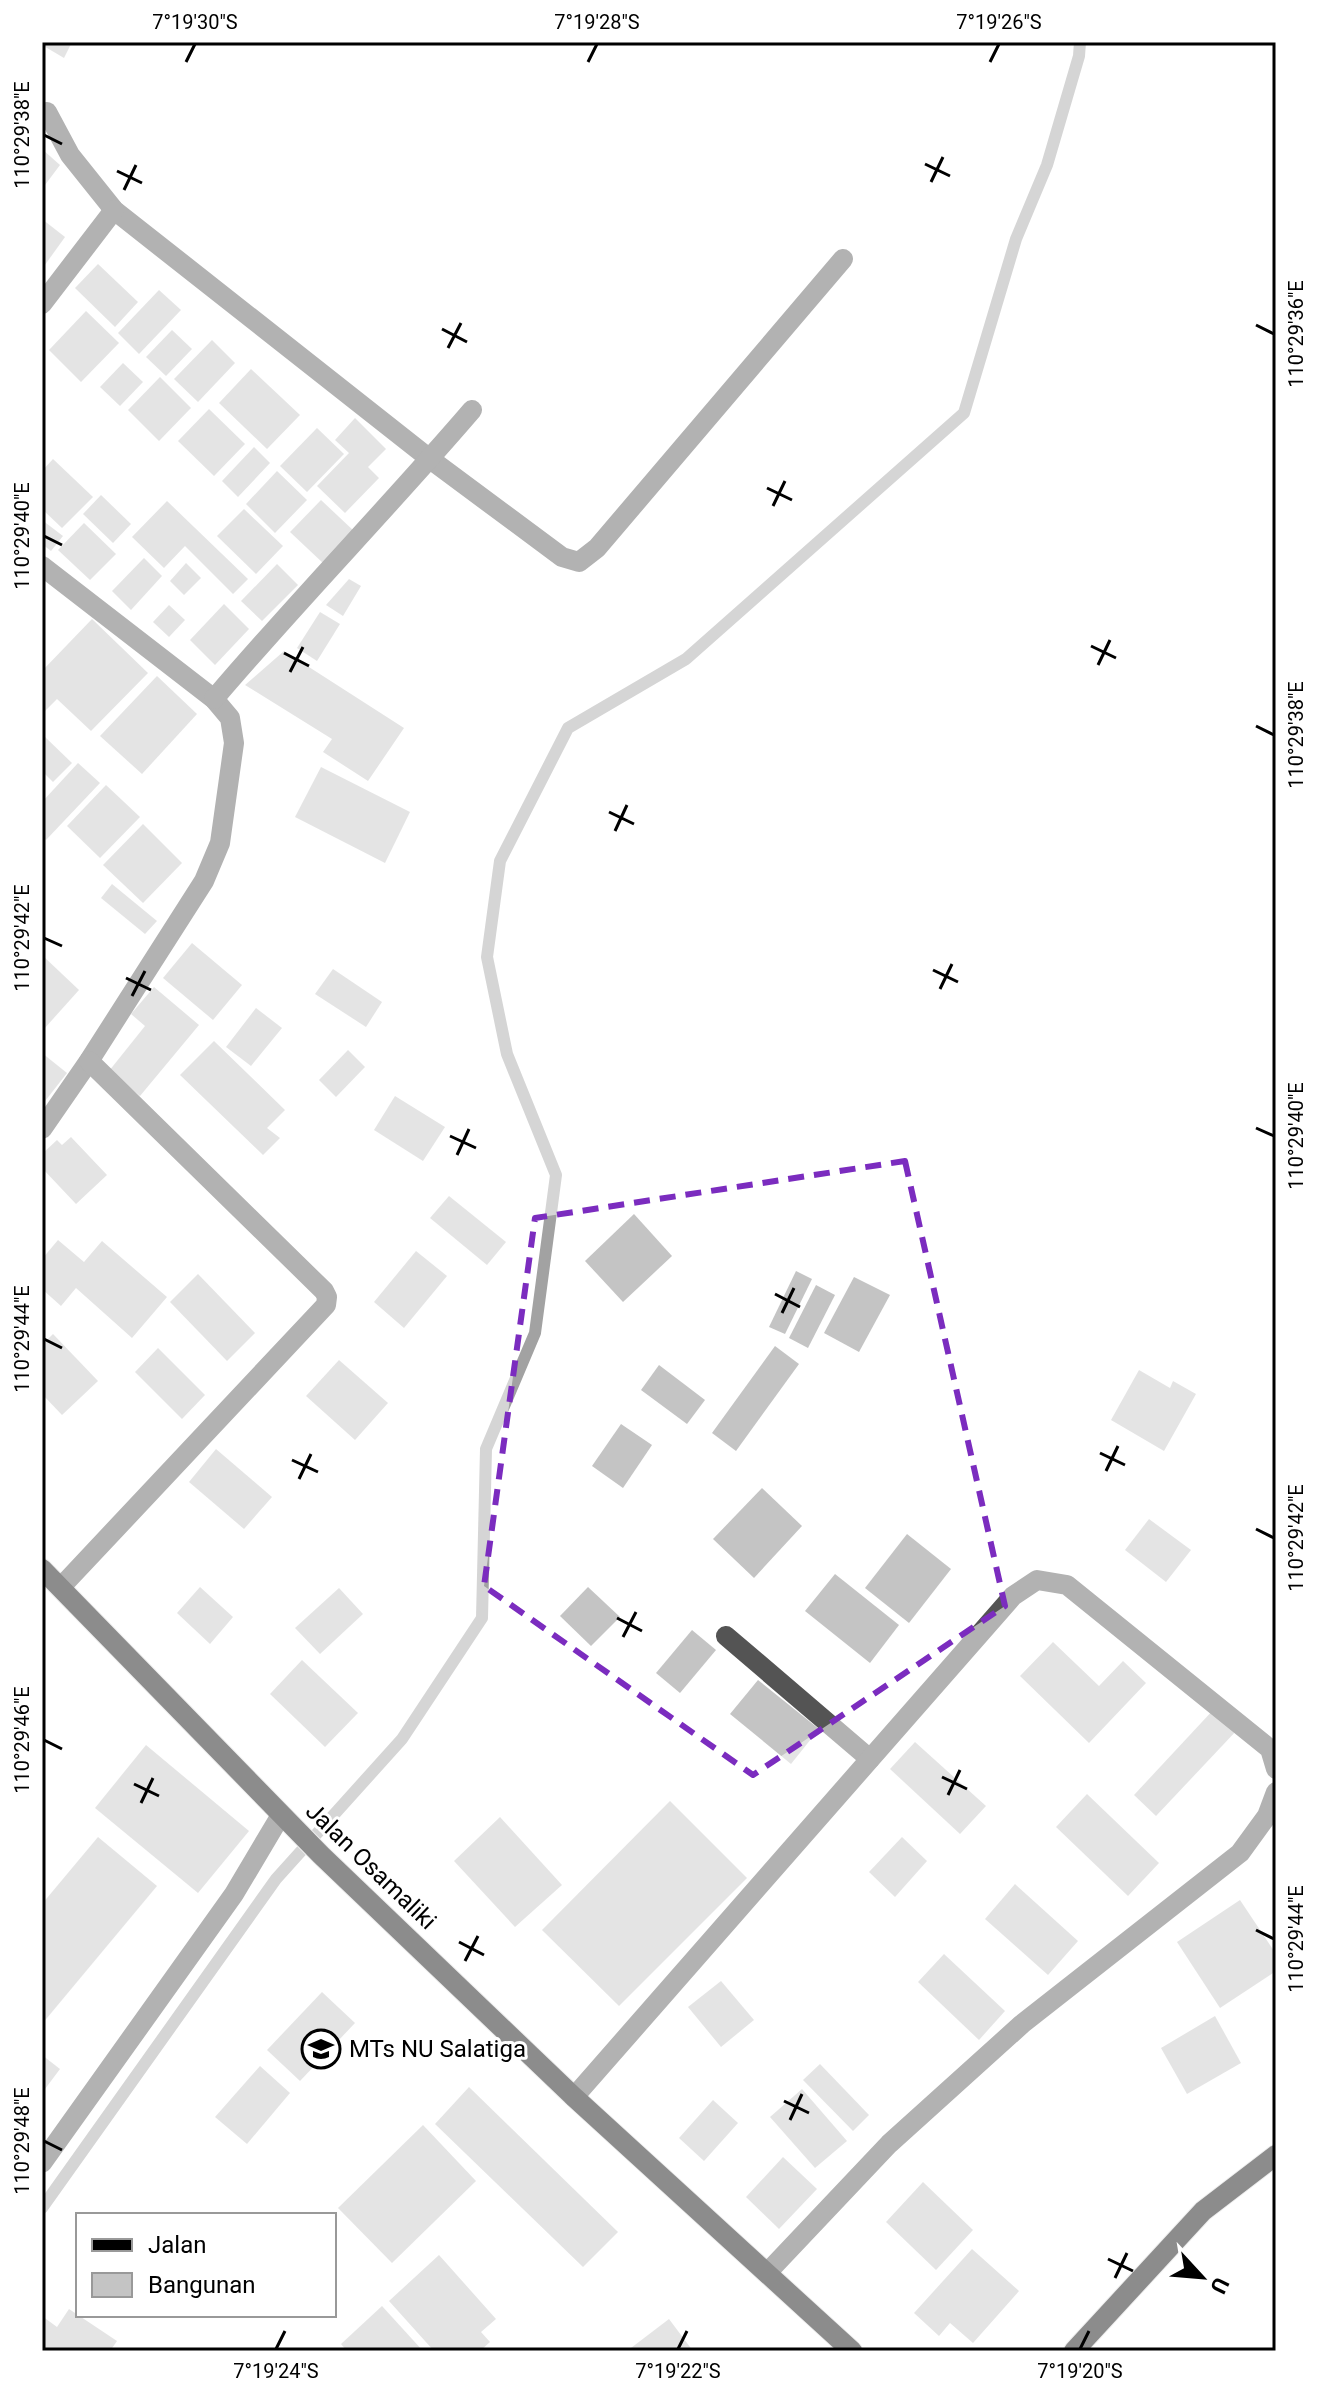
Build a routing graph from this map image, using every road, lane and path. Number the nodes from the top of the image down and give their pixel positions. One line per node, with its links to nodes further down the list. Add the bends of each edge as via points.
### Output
1 (47, 112): 2 (street, via 70,155)
2 (114, 210): 4 (street); 6 (street)
3 (843, 259): 6 (street, via 597,548 579,562 562,557)
4 (42, 304)
5 (472, 410): 6 (street)
6 (430, 459): 8 (street)
7 (42, 566): 8 (street)
8 (214, 699): 9 (street, via 230,718 234,743 220,843 204,881)
9 (89, 1061): 10 (street); 11 (street, via 327,1297 326,1305)
10 (42, 1129)
11 (49, 1581): 16 (main road, Jalan Osamaliki)
12 (726, 1636): 13 (street)
13 (870, 1759): 14 (street, via 1013,1596 1037,1580 1067,1585 1270,1749); 17 (street)
14 (1276, 1769)
15 (1276, 1792): 20 (street, via 1267,1816 1240,1853 1022,2024 889,2144)
16 (286, 1820): 17 (main road, Jalan Osamaliki); 19 (street)
17 (574, 2097): 20 (main road, Jalan Osamaliki)
18 (1276, 2155): 22 (main road, via 1203,2211)
19 (42, 2163)
20 (767, 2273): 21 (main road, Jalan Osamaliki)
21 (852, 2351)
22 (1074, 2351)

